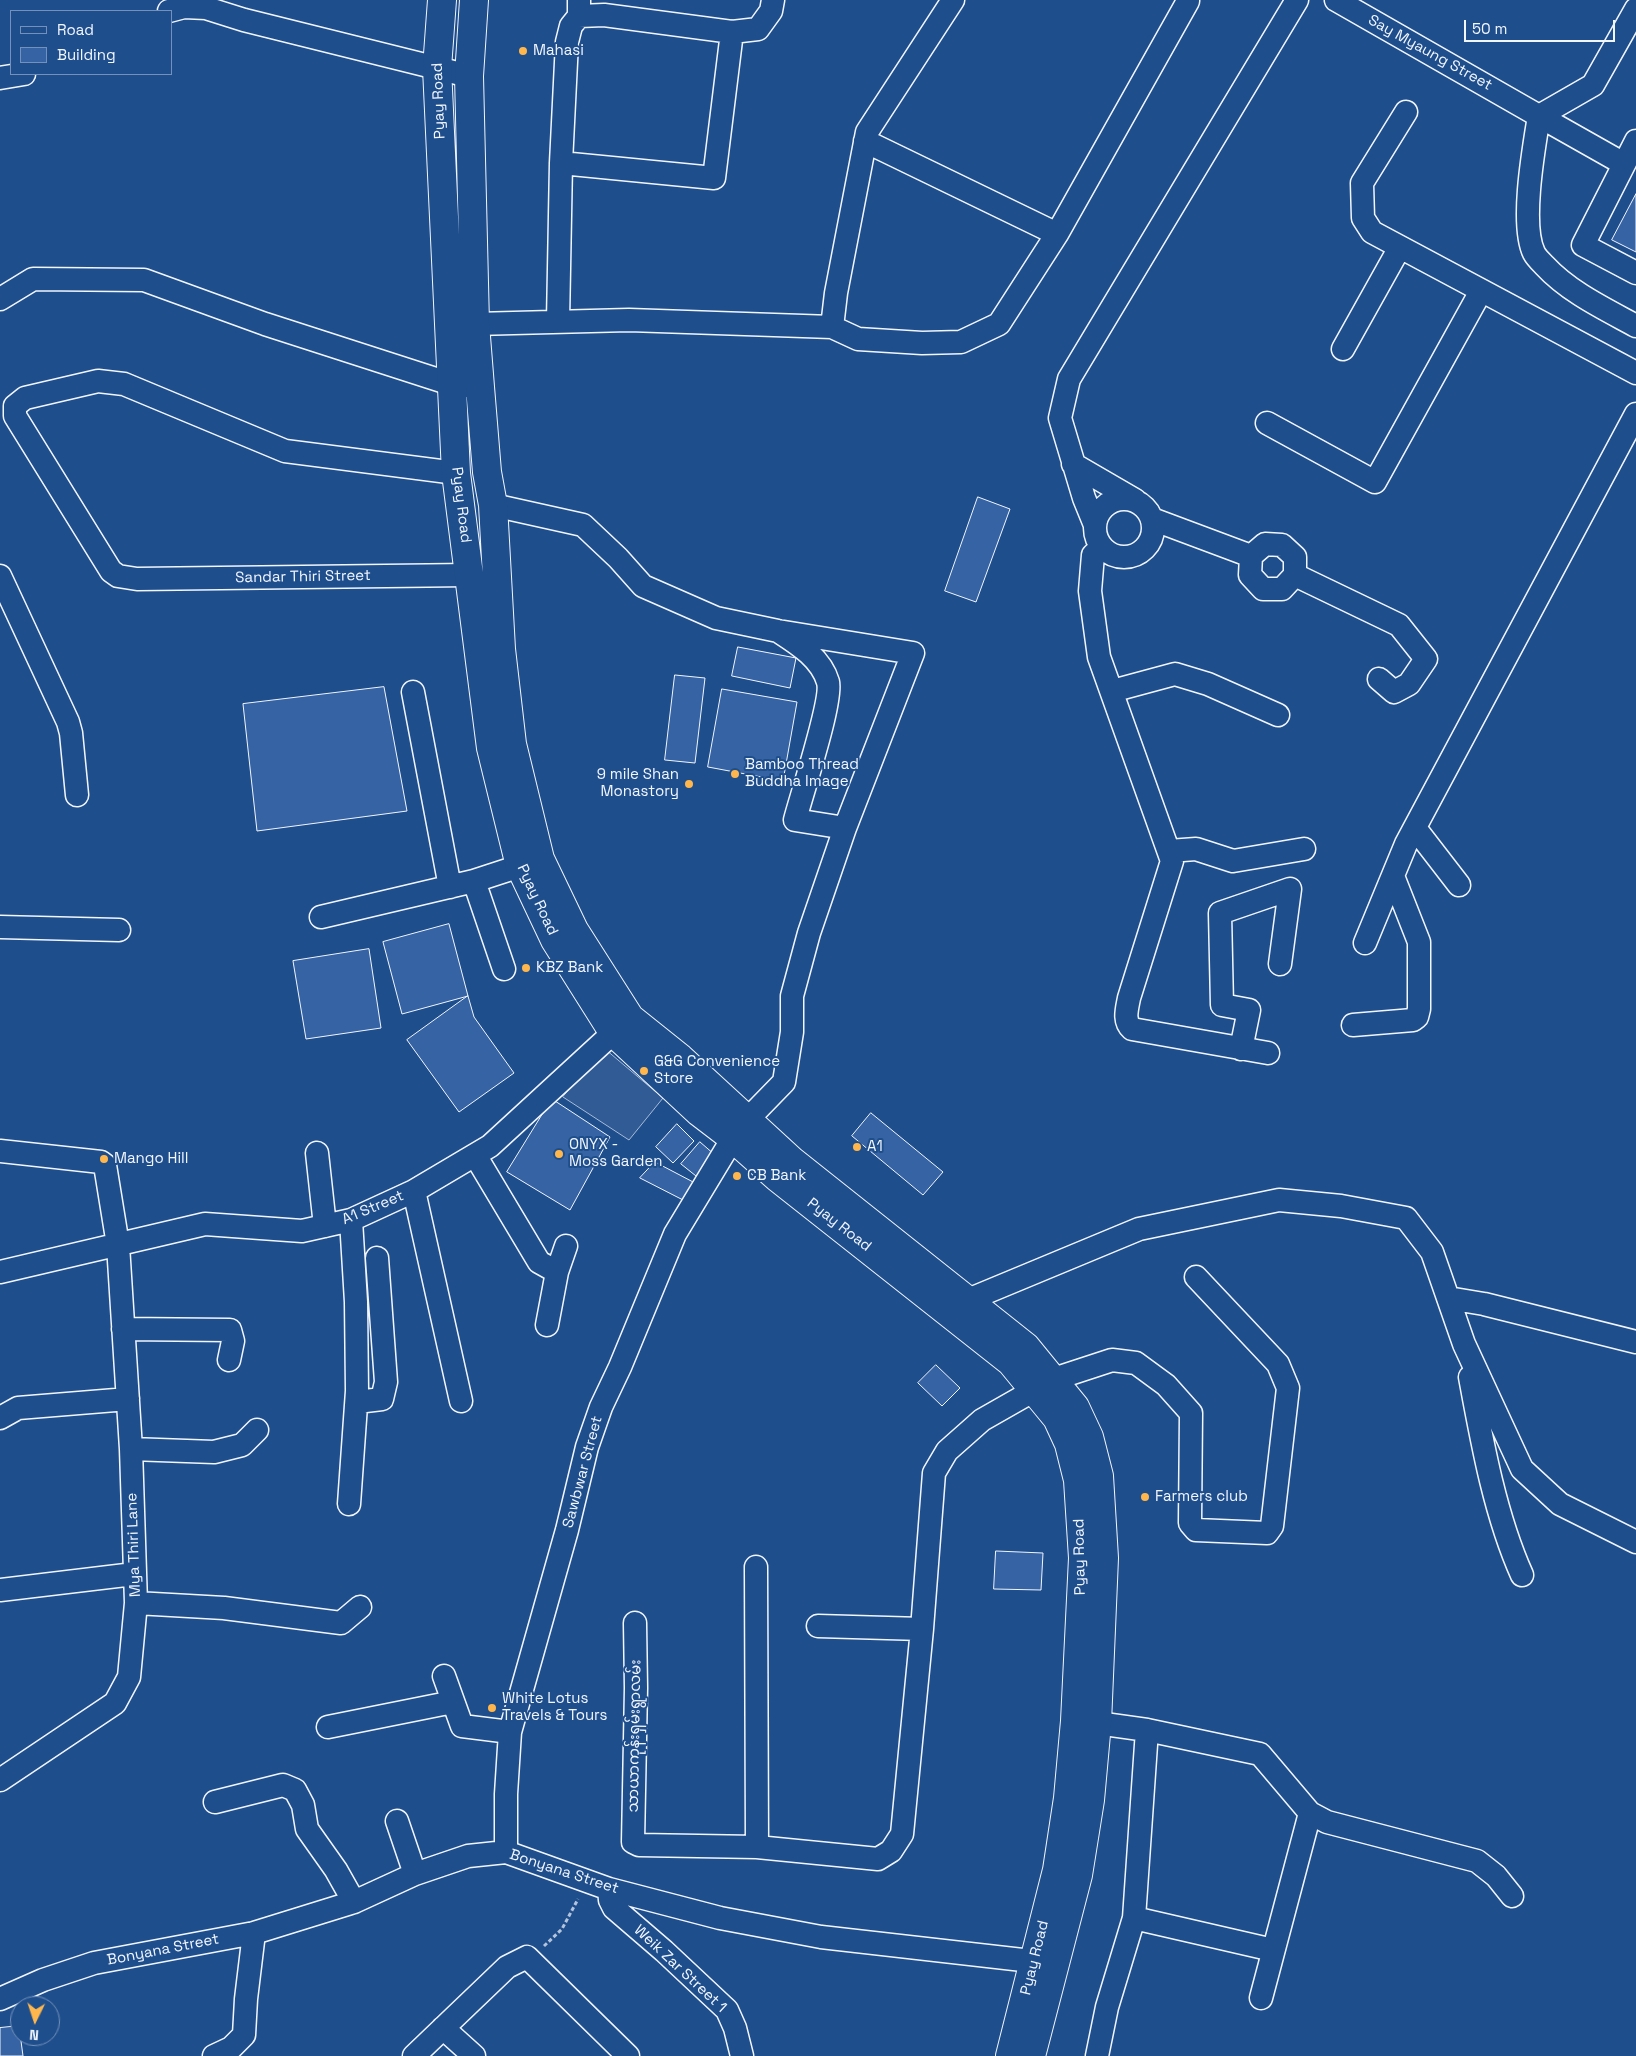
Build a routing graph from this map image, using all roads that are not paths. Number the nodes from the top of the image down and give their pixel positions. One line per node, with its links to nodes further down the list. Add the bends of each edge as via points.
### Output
1 (442, 0): 12 (highway, Pyay Road)
2 (474, 0): 14 (highway, Pyay Road)
3 (773, 0): 11 (street, via 771,11 758,29)
4 (953, 0): 18 (street, via 867,132)
5 (1297, 0): 37 (street, via 1069,379 1060,418)
6 (1336, 0): 17 (street, Say Myaung Street)
7 (1188, 1): 22 (street)
8 (177, 6): 12 (street, via 206,8)
9 (579, 8): 11 (street, via 604,15); 20 (street, via 567,42)
10 (1636, 9): 17 (street, via 1593,85)
11 (732, 32): 20 (street, via 714,178)
12 (437, 68): 14 (street); 33 (highway, Pyay Road)
13 (18, 75): 15 (street)
14 (469, 76): 28 (highway, Pyay Road)
15 (0, 78)
16 (1406, 112): 23 (street, via 1362,183 1361,200 1363,218 1372,232)
17 (1539, 116): 21 (street, Say Myaung Street); 29 (street, via 1529,202 1530,241 1534,254 1557,279 1581,296)
18 (865, 141): 22 (street); 30 (street)
19 (1636, 141): 21 (street)
20 (561, 163): 27 (street)
21 (1624, 164): 24 (street, via 1583,245)
22 (1057, 234): 30 (street, via 1000,324 961,342 858,339)
23 (1400, 247): 25 (street); 31 (street)
24 (1636, 273)
25 (1481, 291): 32 (street); 36 (street, via 1375,482)
26 (0, 299): 33 (street, via 33,279 144,280 265,324)
27 (558, 321): 28 (street); 30 (street, via 629,320)
28 (475, 324): 34 (highway, Pyay Road)
29 (1636, 326)
30 (832, 327)
31 (1343, 349)
32 (1636, 373)
33 (451, 384): 34 (street); 38 (highway, Pyay Road)
34 (480, 387): 40 (highway, Pyay Road, via 487,472)
35 (1636, 414): 55 (street)
36 (1267, 423)
37 (1073, 464): 39 (street); 42 (street)
38 (456, 473): 45 (highway, Pyay Road); 45 (street, Sandar Thiri Street, via 285,451 124,384 98,381 25,398 15,406 15,416 111,572 118,576 138,579)
39 (1136, 501): 41 (street); 42 (street, via 1114,500 1098,514)
40 (494, 505): 48 (street, via 583,525 643,586 716,618); 69 (highway, Pyay Road, via 501,649 512,744 540,859)
41 (1152, 519): 43 (street, via 1150,541 1138,553 1122,557 1110,554); 44 (street)
42 (1095, 525): 43 (street, via 1096,537)
43 (1102, 547): 50 (street, via 1093,556 1090,590 1099,657)
44 (1251, 556): 46 (street, via 1265,544 1282,545 1294,557); 46 (street, via 1250,575 1263,588 1282,588)
45 (469, 575): 58 (highway, Pyay Road, via 491,748)
46 (1295, 575): 49 (street, via 1399,625 1426,659 1410,684 1394,692)
47 (0, 576): 53 (street, via 68,722)
48 (778, 631): 54 (street, via 801,646 818,664 828,684 824,715 795,820); 54 (street, Sawbwar Street, via 913,653)
49 (1379, 679)
50 (1112, 691): 52 (street, via 1175,674 1208,684); 57 (street)
51 (413, 692): 62 (street)
52 (1278, 715)
53 (77, 795)
54 (845, 828): 73 (street, Sawbwar Street, via 809,933 792,996 792,1032 784,1082)
55 (1415, 828): 59 (street); 61 (street)
56 (1304, 849): 57 (street, via 1233,861 1196,849)
57 (1169, 850): 71 (street, via 1172,860 1129,998 1128,1026)
58 (520, 866): 60 (street); 69 (highway, Pyay Road, via 556,940)
59 (1393, 876): 66 (street); 70 (street, via 1419,942 1419,1009 1413,1020)
60 (474, 881): 62 (street); 68 (street)
61 (1459, 885)
62 (450, 887): 63 (street)
63 (321, 917)
64 (0, 927): 65 (street)
65 (119, 930)
66 (1365, 943)
67 (1280, 964): 71 (street, via 1290,889 1220,913 1222,1005 1249,1010)
68 (504, 969)
69 (622, 1025): 73 (highway, Pyay Road, via 680,1058); 76 (street, A1 Street, via 490,1146)
70 (1353, 1025)
71 (1241, 1049): 72 (street)
72 (1268, 1053)
73 (740, 1129): 87 (highway, Pyay Road, via 792,1161); 116 (street, Sawbwar Street, via 675,1234 601,1407 587,1446 567,1530)
74 (1, 1147): 80 (street, Mya Thiri Lane, via 103,1163)
75 (317, 1153): 79 (street)
76 (475, 1155): 77 (street, A1 Street); 84 (street, via 539,1262)
77 (414, 1191): 78 (street, A1 Street); 95 (street)
78 (351, 1220): 79 (street, A1 Street); 96 (street)
79 (325, 1226): 80 (street, A1 Street, via 302,1231 205,1224)
80 (118, 1244): 83 (street, A1 Street); 89 (street, Mya Thiri Lane)
81 (566, 1246): 84 (street)
82 (377, 1258): 96 (street, via 386,1382 382,1399)
83 (0, 1272)
84 (557, 1272): 88 (street)
85 (1196, 1277): 93 (street, via 1278,1364 1288,1388 1272,1526 1267,1533 1196,1530 1190,1523 1191,1413 1166,1385 1136,1363 1112,1360)
86 (1448, 1298): 87 (street, via 1432,1252 1406,1218 1341,1206 1279,1200 1138,1229); 90 (street); 91 (street)
87 (962, 1308): 93 (highway, Pyay Road, via 1026,1347)
88 (547, 1325)
89 (124, 1329): 92 (street, via 230,1330 233,1341); 94 (street, Mya Thiri Lane)
90 (1636, 1342)
91 (1464, 1344): 101 (street, via 1522,1469 1560,1504); 104 (street, via 1484,1452 1512,1554)
92 (229, 1360)
93 (1044, 1385): 110 (street, via 982,1420 946,1450 934,1473); 113 (highway, Pyay Road, via 1079,1414 1099,1476 1104,1558); 130 (highway, Pyay Road, via 1069,1444 1078,1480 1083,1558 1068,1798)
94 (128, 1399): 97 (street, via 18,1408); 99 (street, Mya Thiri Lane)
95 (460, 1401)
96 (357, 1402): 100 (street)
97 (0, 1418)
98 (257, 1430): 99 (street, via 242,1445 214,1452)
99 (131, 1448): 103 (street, Mya Thiri Lane)
100 (349, 1504)
101 (1636, 1542)
102 (756, 1567): 121 (street)
103 (134, 1574): 105 (street); 106 (street, Mya Thiri Lane)
104 (1522, 1575)
105 (0, 1590)
106 (136, 1603): 107 (street, via 224,1608 341,1623); 117 (street, Mya Thiri Lane, via 129,1677 115,1703)
107 (360, 1607)
108 (635, 1623): 121 (street, သာယာကုန်းရှမ်းရွာလမ်း, via 633,1842 639,1845)
109 (818, 1626): 110 (street)
110 (922, 1629): 121 (street, via 902,1834 891,1851 878,1860)
111 (444, 1676): 112 (street)
112 (453, 1702): 114 (street); 116 (street, via 462,1726)
113 (1097, 1723): 115 (street); 130 (highway, Pyay Road, via 1090,1800 1078,1875)
114 (328, 1727)
115 (1148, 1730): 119 (street, via 1260,1754); 127 (street)
116 (510, 1732): 122 (street, Sawbwar Street)
117 (0, 1780)
118 (215, 1802): 126 (street, via 283,1785 295,1790 303,1806 307,1829)
119 (1310, 1814): 125 (street, via 1327,1822 1477,1861 1496,1876); 129 (street)
120 (397, 1821): 123 (street)
121 (757, 1847)
122 (506, 1852): 123 (street, Bonyana Street, via 468,1856); 124 (street, Bonyana Street)
123 (414, 1874): 126 (street, Bonyana Street)
124 (609, 1889): 130 (street, Bonyana Street, via 720,1918 821,1937); 138 (street, Weik Zar Street 1, via 614,1908 727,2010 736,2028)
125 (1512, 1896)
126 (354, 1902): 128 (street, Bonyana Street)
127 (1134, 1918): 129 (street); 141 (street, via 1107,2007)
128 (254, 1933): 132 (street, Bonyana Street, via 94,1964 43,1980); 134 (street, via 244,2035 231,2048)
129 (1273, 1950): 131 (street)
130 (1045, 1962): 139 (highway, Pyay Road); 140 (highway, Pyay Road)
131 (1261, 1998)
132 (0, 1999)
133 (442, 2028): 135 (street); 136 (street); 137 (street, via 507,1967 527,1957)
134 (214, 2056)
135 (414, 2056)
136 (474, 2056)
137 (628, 2056)
138 (742, 2056)
139 (1010, 2056)
140 (1031, 2056)
141 (1097, 2056)

